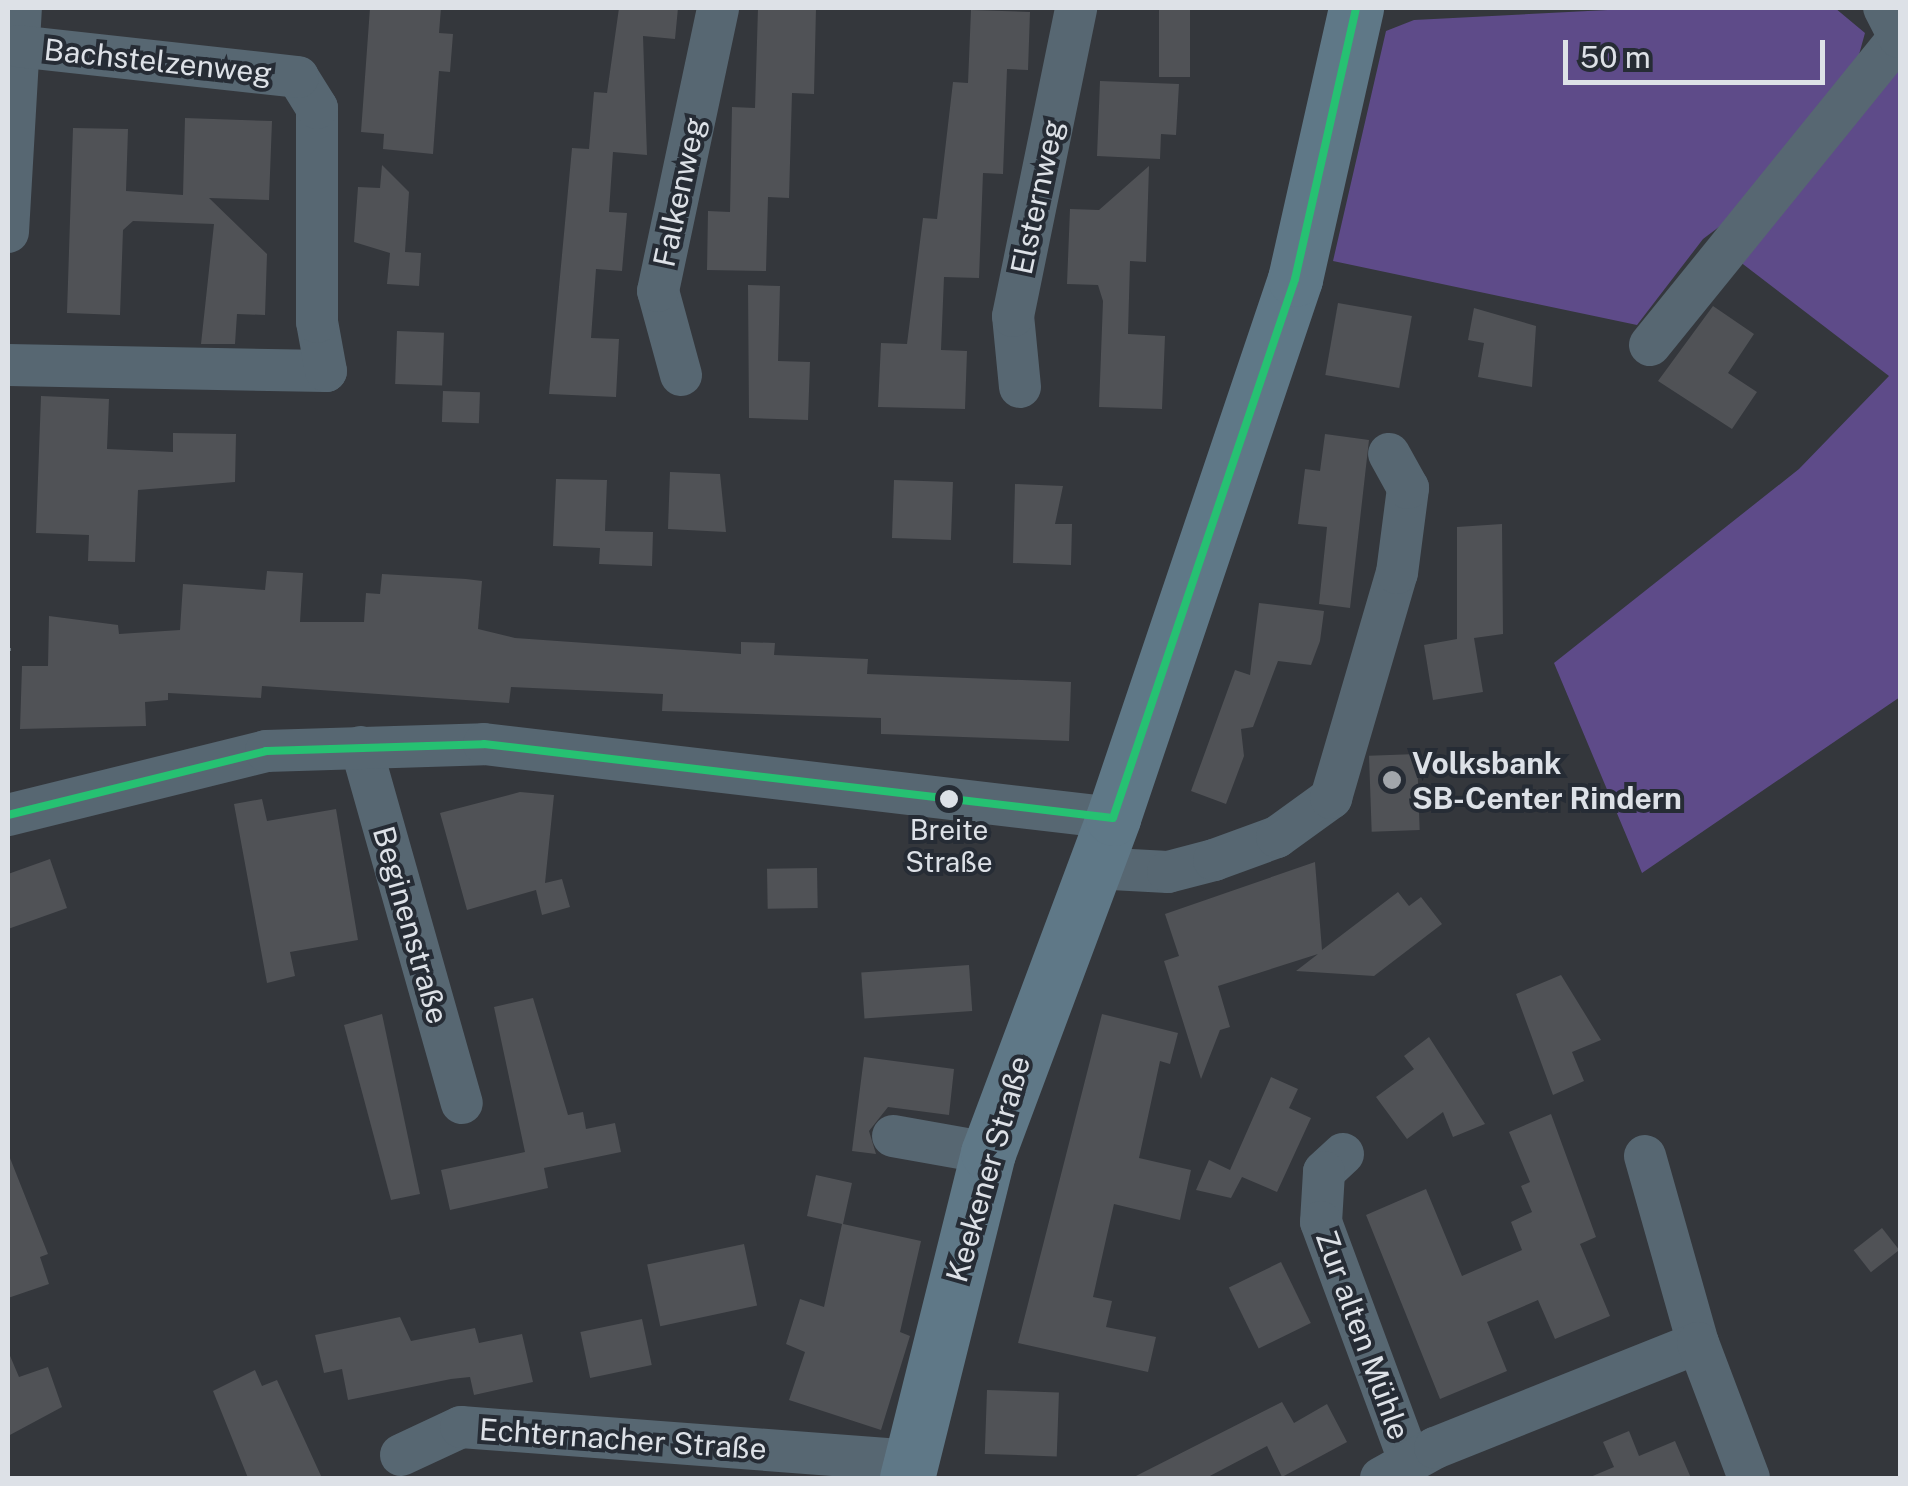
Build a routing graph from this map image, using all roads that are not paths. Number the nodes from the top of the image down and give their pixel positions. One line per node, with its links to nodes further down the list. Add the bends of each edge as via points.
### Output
1 (718, 8): 10 (street, Falkenweg, via 658,290)
2 (1076, 8): 11 (street, Elsternweg, via 1013,316)
3 (1356, 8): 15 (main road, Keekener Straße, via 1295,279)
4 (1884, 8): 6 (street)
5 (19, 27): 7 (street); 9 (street, Bachstelzenweg, via 298,78 317,108 317,322 326,370)
6 (1900, 38): 8 (street)
7 (8, 232)
8 (1650, 346)
9 (8, 365)
10 (681, 375)
11 (1020, 387)
12 (1389, 454): 16 (street, via 1408,488 1397,573 1331,798 1277,837 1214,860 1168,872)
13 (361, 747): 14 (street, via 266,752); 15 (street, via 484,744); 17 (street, Beginenstraße)
14 (8, 815)
15 (1113, 818): 16 (main road, Keekener Straße)
16 (1093, 868): 19 (main road, Keekener Straße)
17 (462, 1103)
18 (892, 1136): 19 (street)
19 (988, 1153): 24 (main road, Keekener Straße)
20 (1342, 1154): 25 (street, Zur alten Mühle, via 1324,1172 1321,1222)
21 (1645, 1156): 22 (street)
22 (1698, 1343): 25 (street, Zur alten Mühle); 26 (street)
23 (401, 1455): 24 (street, Echternacher Straße, via 460,1427)
24 (909, 1470)
25 (1395, 1470)
26 (1748, 1478)

